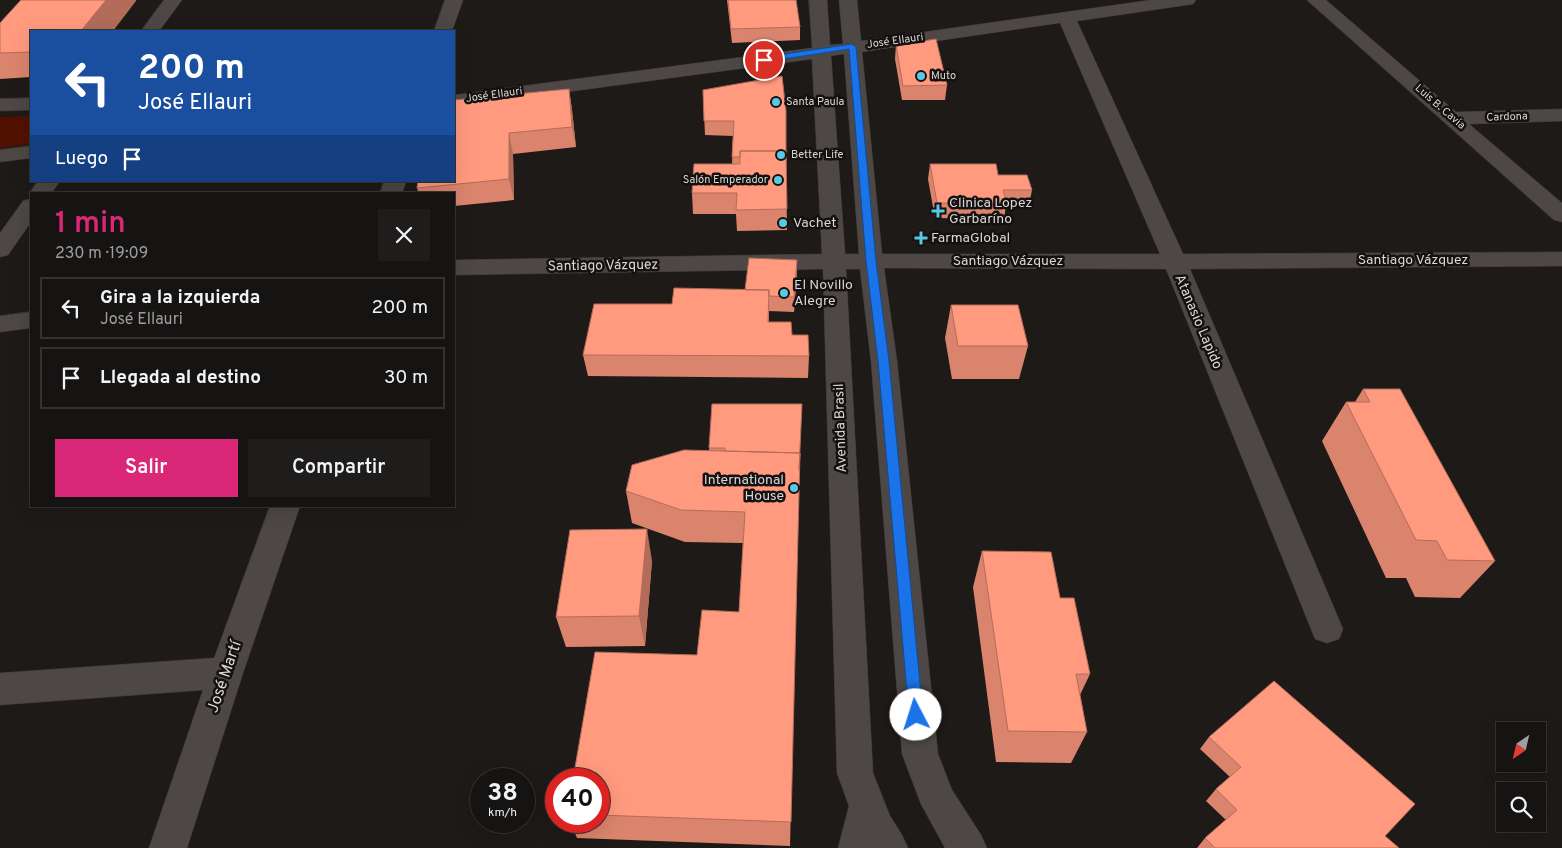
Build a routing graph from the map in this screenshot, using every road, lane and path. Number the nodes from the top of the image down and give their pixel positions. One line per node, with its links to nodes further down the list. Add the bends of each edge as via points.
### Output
1 (173, 0): 8 (street)
2 (454, 0): 9 (street)
3 (818, 0): 11 (street, Avenida Brasil)
4 (848, 0): 10 (street)
5 (1188, 0): 7 (street, José Ellauri)
6 (1316, 0): 16 (street, Luis B. Cavia)
7 (1066, 17): 10 (street, José Ellauri); 25 (street, Atanasio Lapido)
8 (151, 30)
9 (443, 30)
10 (852, 47): 11 (street, José Ellauri); 24 (street)
11 (822, 52): 12 (street, José Ellauri); 23 (street, Avenida Brasil)
12 (455, 101)
13 (30, 104): 14 (street)
14 (0, 106)
15 (1562, 115): 16 (street, Cardona)
16 (1452, 118): 20 (street, Luis B. Cavia)
17 (30, 152): 18 (street)
18 (0, 156)
19 (30, 207): 21 (street)
20 (1562, 215)
21 (0, 250)
22 (1562, 259): 25 (street, Santiago Vázquez)
23 (834, 261): 24 (street, Santiago Vázquez); 26 (street, Santiago Vázquez); 33 (street, Avenida Brasil, via 855,774)
24 (871, 261): 25 (street, Santiago Vázquez); 37 (street, via 884,361 920,754 928,781 941,807)
25 (1173, 262): 30 (street, Atanasio Lapido)
26 (455, 268)
27 (30, 320): 28 (street)
28 (0, 324)
29 (284, 507): 31 (street, José Martí)
30 (1327, 629)
31 (226, 673): 32 (street); 34 (street, José Martí)
32 (0, 689)
33 (867, 808): 35 (street); 36 (street, Avenida Brasil)
34 (168, 848)
35 (858, 848)
36 (889, 848)
37 (968, 848)

